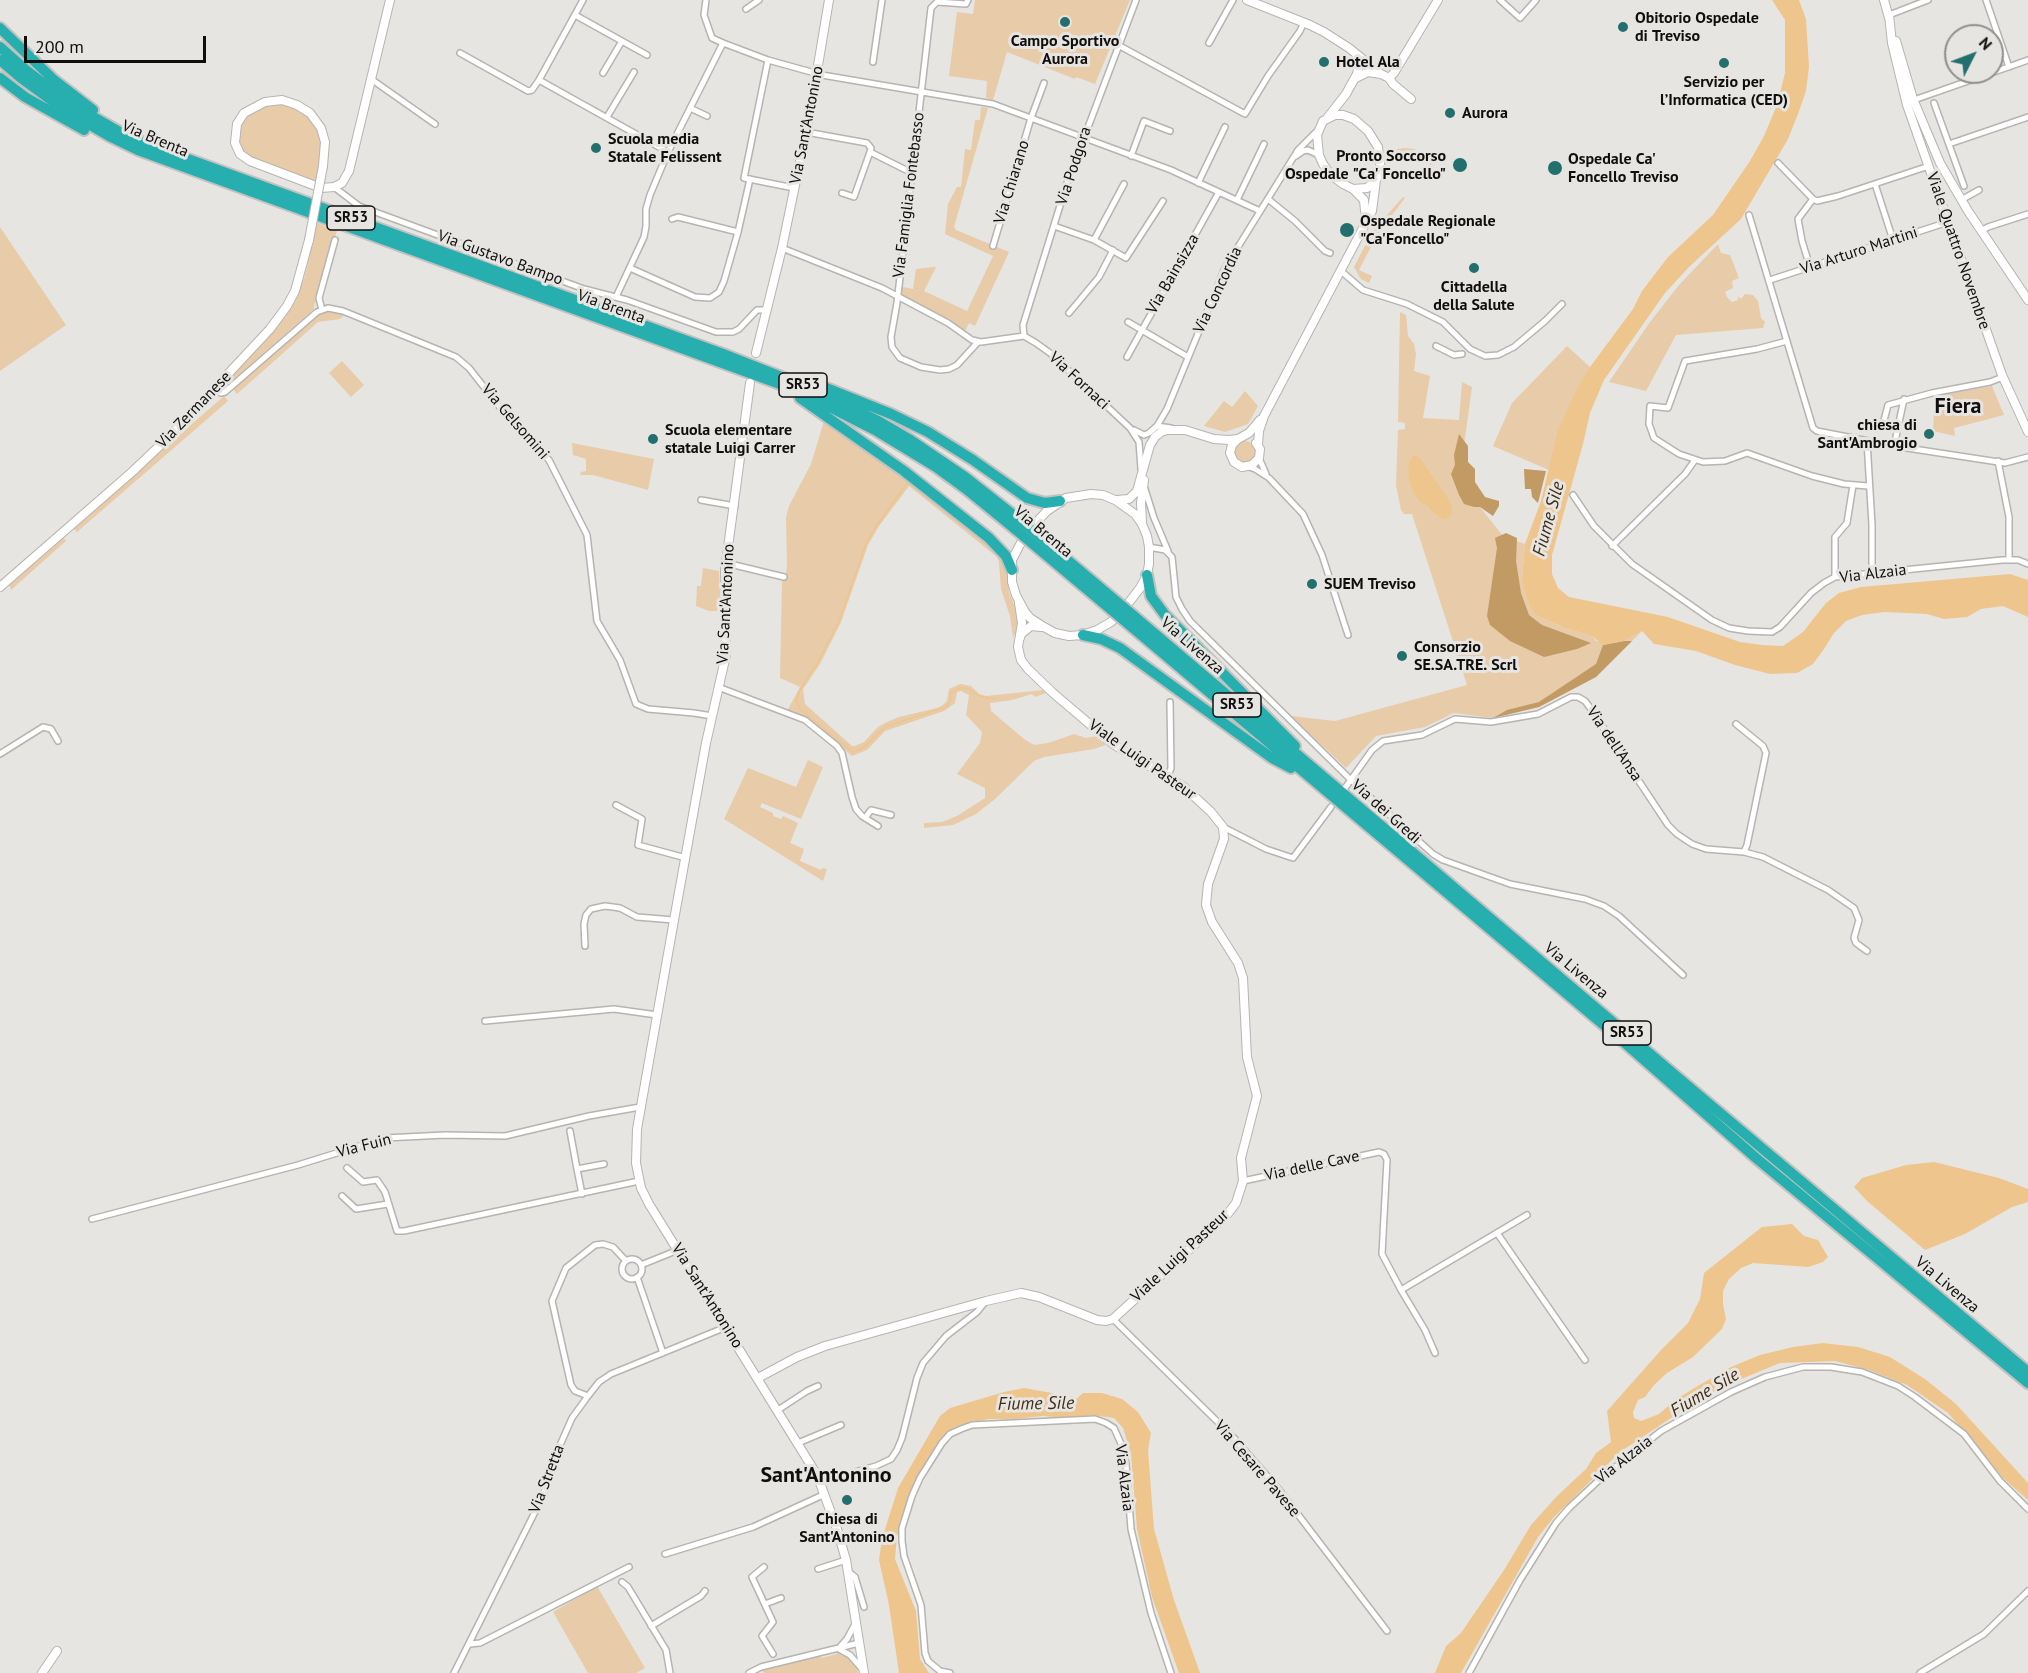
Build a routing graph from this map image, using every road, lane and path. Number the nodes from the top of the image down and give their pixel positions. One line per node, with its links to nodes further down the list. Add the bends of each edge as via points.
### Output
1 (390, 0): 41 (street)
2 (583, 0): 18 (street)
3 (706, 0): 23 (street, via 704,15 712,38)
4 (759, 0): 17 (street)
5 (829, 0): 36 (street, Via Sant'Antonino)
6 (882, 0): 33 (street)
7 (968, 0): 46 (street, Via Famiglia Fontebasso, via 966,4 940,1 932,5)
8 (1136, 0): 25 (street, Via Podgora)
9 (1233, 0): 24 (street)
10 (1247, 0): 20 (street)
11 (1438, 0): 40 (street)
12 (1500, 0): 13 (street, via 1520,18)
13 (1536, 0)
14 (1884, 0): 19 (street)
15 (1928, 0): 19 (street)
16 (1986, 0): 34 (street)
17 (746, 9)
18 (575, 15): 22 (street); 42 (street)
19 (1889, 15): 49 (street)
20 (1304, 22): 25 (street, via 1245,114); 32 (street, via 1336,40)
21 (0, 28): 66 (highway, via 54,80)
22 (622, 41): 28 (street); 37 (street)
23 (723, 43): 30 (street); 51 (street)
24 (1209, 44)
25 (1118, 45): 63 (street, Via Podgora)
26 (0, 47): 45 (highway, SR53)
27 (460, 53): 42 (street, via 528,91)
28 (647, 55)
29 (0, 60): 45 (highway, SR53)
30 (768, 60): 36 (street); 75 (street, via 744,178)
31 (2028, 60): 34 (street)
32 (1360, 61): 38 (street); 43 (street)
33 (873, 62)
34 (2009, 67): 49 (street)
35 (634, 72): 53 (street)
36 (817, 73): 46 (street); 62 (street, Via Sant'Antonino)
37 (603, 74)
38 (1381, 74): 40 (street); 43 (street, via 1368,72)
39 (0, 78): 66 (highway, via 79,128 113,143)
40 (1389, 78): 48 (street)
41 (371, 79): 58 (street); 81 (street, via 349,171)
42 (538, 80): 53 (street)
43 (1354, 80): 47 (street)
44 (1044, 83): 55 (street, Via Chiarano)
45 (45, 91): 66 (highway, Via Brenta / SR53, via 88,125)
46 (921, 93): 55 (street, via 988,103); 74 (street, Via Famiglia Fontebasso)
47 (1345, 96): 56 (street); 57 (street)
48 (1411, 99)
49 (1910, 102): 73 (street, Viale Quattro Novembre); 90 (street)
50 (1934, 103): 65 (street)
51 (690, 108): 52 (street); 67 (street)
52 (707, 116)
53 (608, 117): 67 (street)
54 (2028, 117): 65 (street)
55 (1031, 118): 63 (street); 104 (street, Via Chiarano)
56 (1328, 118): 57 (street, via 1343,115); 60 (street)
57 (1354, 119): 76 (street, via 1378,147 1382,167)
58 (435, 124)
59 (1225, 127): 77 (street)
60 (1318, 129): 69 (street); 71 (street, Via Concordia)
61 (1170, 131): 70 (street, via 1144,121)
62 (806, 132): 68 (street, via 867,143); 82 (street, Via Sant'Antonino)
63 (1083, 138): 70 (street); 98 (street, Via Podgora)
64 (1263, 144): 88 (street)
65 (1949, 144): 80 (street)
66 (140, 145): 126 (highway, Via Brenta / SR53); 132 (highway, Via Brenta / SR53)
67 (668, 152): 109 (street, via 646,209 646,232)
68 (870, 152): 74 (street); 86 (street, via 854,197)
69 (1319, 155): 71 (street, via 1306,150); 83 (street, via 1330,174)
70 (1131, 156): 77 (street)
71 (1291, 162): 87 (street, Via Concordia)
72 (1778, 163): 89 (street)
73 (1929, 166): 79 (street); 97 (street, Viale Quattro Novembre)
74 (912, 173): 113 (street, Via Famiglia Fontebasso)
75 (750, 179): 82 (street); 100 (street)
76 (1376, 180): 83 (street, via 1367,188); 96 (street, via 1372,211)
77 (1198, 183): 85 (street)
78 (1124, 184): 102 (street)
79 (1875, 184): 89 (street); 103 (street)
80 (1964, 186)
81 (334, 188): 112 (street, Via Gustavo Bampo, via 358,206 584,290); 133 (street, Via Zermanese, bridge, via 321,188 244,158 235,143 239,119 265,102 282,100 310,113 325,142 323,166 309,240 299,281 270,329)
82 (794, 188): 105 (street, Via Sant'Antonino)
83 (1353, 189): 96 (street, via 1364,200)
84 (1979, 190): 90 (street)
85 (1220, 192): 88 (street); 120 (street, Via Bainsizza)
86 (842, 193)
87 (1268, 199): 92 (street, Via Concordia); 107 (street)
88 (1237, 200): 92 (street)
89 (1813, 200): 108 (street, via 1798,219)
90 (1961, 200): 99 (street)
91 (1162, 201): 106 (street, via 1126,258)
92 (1260, 211): 129 (street, Via Concordia, via 1225,268)
93 (2028, 214): 99 (street)
94 (1749, 215): 111 (street)
95 (672, 219): 100 (street, via 678,217)
96 (1366, 221): 110 (street)
97 (1948, 222): 103 (street, Via Arturo Martini); 130 (street, Viale Quattro Novembre)
98 (1054, 226): 102 (street); 121 (street, Via Podgora, via 1023,325)
99 (1981, 231): 114 (street)
100 (738, 232): 109 (street, via 724,281 719,292 710,298 695,297)
101 (335, 240): 116 (street, via 319,298)
102 (1094, 240): 106 (street)
103 (1893, 240): 108 (street, Via Arturo Martini)
104 (993, 246)
105 (782, 248): 113 (street, via 882,288); 117 (street, Via Sant'Antonino)
106 (1113, 250): 118 (street, via 1099,277)
107 (1330, 253)
108 (1810, 267): 111 (street, Via Arturo Martini)
109 (630, 268): 112 (street)
110 (1341, 270): 115 (street, via 1363,290 1407,304 1443,322 1480,355 1504,353 1514,347); 135 (street)
111 (1770, 280): 122 (street)
112 (616, 297): 117 (street, Via Gustavo Bampo, via 721,333 736,330 755,311)
113 (897, 298): 123 (street); 123 (street, via 891,340 895,353 903,359 921,367 947,370)
114 (2028, 300)
115 (1562, 304)
116 (322, 309): 133 (street, via 228,389); 184 (street, Via Gelsomini, via 343,311 450,354 469,368 506,415 547,456 579,518 589,545 597,621 620,660 636,704 648,709)
117 (767, 310): 125 (street, Via Sant'Antonino)
118 (1069, 313)
119 (1128, 322): 120 (street)
120 (1142, 330): 128 (street, Via Bainsizza); 129 (street)
121 (1024, 336): 123 (street); 137 (street, Via Fornaci, via 1050,353)
122 (1787, 341): 143 (street, via 1813,428); 149 (street, via 1685,361 1668,408 1650,406 1649,424 1654,438 1678,454)
123 (978, 342)
124 (1436, 346): 127 (street)
125 (756, 353)
126 (723, 354): 160 (highway, via 859,400 954,447 1027,498 1045,503); 163 (highway, Via Brenta / SR53, via 822,393 880,422 965,477)
127 (1462, 354)
128 (1127, 357)
129 (1188, 357): 136 (street, Via Concordia)
130 (2003, 377): 134 (street); 140 (street, Viale Quattro Novembre)
131 (750, 383): 161 (street, Via Sant'Antonino)
132 (780, 384): 163 (highway, Via Brenta / SR53, via 906,448); 170 (highway, via 904,471 981,532 999,547)
133 (217, 386): 175 (street, Via Zermanese, via 132,472)
134 (1904, 399): 138 (street); 138 (street, via 1888,405 1883,424)
135 (1264, 416): 141 (street); 144 (street)
136 (1157, 426): 137 (street, via 1144,435); 139 (street)
137 (1130, 428): 152 (street, Via Fornaci, via 1139,442)
138 (1898, 428): 145 (street)
139 (1181, 430): 142 (street); 152 (street, via 1167,430 1155,437); 154 (street, via 1165,435 1155,445)
140 (2028, 432)
141 (1240, 438): 142 (street); 144 (street, via 1251,438); 146 (street)
142 (1214, 439): 146 (street)
143 (1867, 441): 145 (street); 156 (street)
144 (1258, 445): 148 (street)
145 (1894, 446): 150 (street)
146 (1230, 453): 151 (street, via 1237,465)
147 (2028, 457): 150 (street)
148 (1259, 458): 151 (street); 153 (street)
149 (1695, 459): 155 (street, via 1725,461 1747,453 1812,476); 164 (street, via 1685,474)
150 (1998, 461): 167 (street, via 2009,517)
151 (1247, 467): 153 (street)
152 (1141, 474): 159 (street, via 1133,496)
153 (1269, 478): 180 (street, via 1309,525)
154 (1143, 483): 162 (street); 166 (street, Via dei Gredi)
155 (1853, 485): 156 (street); 174 (street, via 1847,522 1835,537)
156 (1868, 486): 171 (street)
157 (1573, 495): 164 (street, Via Alzaia)
158 (700, 500): 161 (street)
159 (1115, 500): 160 (street, via 1091,494); 162 (street)
160 (1060, 501): 170 (street, via 1026,533 1015,552)
161 (735, 506): 168 (street, Via Sant'Antonino)
162 (1142, 524): 165 (street)
163 (1018, 525): 177 (highway, Via Brenta / SR53, bridge)
164 (1612, 546): 174 (street, Via Alzaia, via 1695,610 1729,628 1748,631 1772,632 1811,593)
165 (1149, 547): 166 (street); 172 (street)
166 (1169, 552): 190 (street, Via dei Gredi, via 1175,592 1187,617)
167 (2009, 560): 169 (street, Via Alzaia); 171 (street, Via Alzaia)
168 (726, 563): 173 (street); 182 (street, Via Sant'Antonino, via 728,641)
169 (2028, 564)
170 (1012, 570): 176 (street)
171 (1872, 573): 174 (street, Via Alzaia)
172 (1147, 575): 179 (street, via 1131,601 1111,622); 189 (highway, via 1151,596 1165,615 1288,738)
173 (784, 577)
174 (1835, 577)
175 (0, 587)
176 (1019, 603): 178 (street, via 1030,618); 181 (street, Viale Luigi Pasteur)
177 (1130, 620): 189 (highway, Via Livenza / SR53)
178 (1044, 627): 179 (street, via 1068,636); 181 (street, via 1031,626)
179 (1083, 635): 189 (highway, via 1120,648 1272,758)
180 (1348, 635)
181 (1019, 639): 188 (street, Viale Luigi Pasteur, via 1021,660 1053,693 1121,750)
182 (718, 687): 184 (street, Via Sant'Antonino); 195 (street, via 805,720 837,746 856,809)
183 (1170, 702): 188 (street)
184 (712, 716): 199 (street, Via Sant'Antonino)
185 (1736, 724): 198 (street, via 1766,753)
186 (58, 741): 187 (street, via 51,729 43,727)
187 (0, 754)
188 (1168, 776): 197 (street, Viale Luigi Pasteur)
189 (1320, 780): 230 (highway, Via Livenza / SR53); 232 (highway, Via Livenza / SR53, via 1756,1158)
190 (1351, 780): 191 (street, Via dell'Ansa); 198 (street, Via dell'Ansa, via 1372,750 1386,740 1422,735 1455,719 1491,722 1538,714 1578,697 1588,704 1677,834 1706,849); 203 (street, Via dei Gredi, via 1439,858 1510,884 1604,906)
191 (1345, 788)
192 (616, 805): 199 (street, via 642,819 638,845)
193 (1331, 807): 197 (street, via 1293,858)
194 (891, 815): 195 (street, via 871,810)
195 (865, 818): 196 (street)
196 (878, 826)
197 (1223, 827): 212 (street, Viale Luigi Pasteur, via 1224,839 1205,899 1209,916 1238,963 1245,985 1247,1057 1257,1096 1241,1158)
198 (1744, 852): 202 (street, Via dell'Ansa, via 1775,862 1854,908 1859,920 1854,938)
199 (686, 858): 200 (street, Via Sant'Antonino)
200 (674, 920): 201 (street, via 637,917 620,908 591,909 584,924); 204 (street, Via Sant'Antonino)
201 (585, 946)
202 (1867, 951)
203 (1683, 975)
204 (657, 1015): 205 (street, via 614,1009); 206 (street, Via Sant'Antonino)
205 (485, 1021)
206 (640, 1107): 211 (street, Via Sant'Antonino, via 635,1148); 217 (street, Via Fuin, via 505,1136 385,1138)
207 (570, 1131): 210 (street)
208 (604, 1164): 210 (street)
209 (347, 1168): 215 (street, via 363,1182 377,1180)
210 (577, 1169): 213 (street)
211 (639, 1181): 213 (street); 219 (street, Via Sant'Antonino)
212 (1242, 1181): 223 (street, Via delle Cave, via 1384,1154 1387,1161 1382,1254); 225 (street, Viale Luigi Pasteur, via 1236,1203 1226,1216)
213 (582, 1194): 215 (street, via 404,1231 397,1231)
214 (342, 1196): 215 (street, via 356,1209)
215 (388, 1204)
216 (1527, 1215): 218 (street)
217 (92, 1219)
218 (1497, 1233): 223 (street); 229 (street)
219 (678, 1250): 221 (street); 226 (street, Via Sant'Antonino)
220 (626, 1261): 221 (street, via 635,1259); 222 (street, via 623,1272 627,1277); 234 (street, via 613,1247 595,1245 566,1268 552,1301 571,1385)
221 (641, 1265): 222 (street)
222 (637, 1277): 227 (street)
223 (1401, 1290): 228 (street, Via delle Cave)
224 (986, 1301): 225 (street, via 1021,1293 1096,1320); 231 (street, via 825,1346); 238 (street, via 946,1336 921,1368 902,1438 891,1459)
225 (1113, 1319): 255 (street, Via Cesare Pavese, via 1233,1437 1280,1491)
226 (726, 1327): 227 (street, Via Stretta); 231 (street, Via Sant'Antonino)
227 (663, 1353): 234 (street, Via Stretta, via 611,1374)
228 (1435, 1353)
229 (1585, 1360)
230 (2028, 1372)
231 (758, 1378): 235 (street, Via Sant'Antonino)
232 (2028, 1383)
233 (818, 1386): 235 (street)
234 (588, 1396): 257 (street, Via Stretta, via 572,1418 543,1496)
235 (778, 1410): 237 (street, Via Sant'Antonino)
236 (841, 1425): 237 (street)
237 (798, 1443): 238 (street, Via Sant'Antonino)
238 (820, 1482): 239 (street, Via Sant'Antonino)
239 (825, 1494): 241 (street, via 753,1527); 242 (street, Via Sant'Antonino)
240 (2028, 1509): 268 (street, Via Alzaia, via 2000,1481 1964,1434 1898,1386 1862,1372 1831,1367 1803,1367 1773,1375 1731,1392 1661,1431 1569,1508 1520,1580)
241 (665, 1554)
242 (846, 1560): 245 (street); 246 (street, Via Sant'Antonino)
243 (629, 1567): 257 (street, via 480,1643)
244 (764, 1567): 251 (street, via 752,1577)
245 (818, 1569)
246 (849, 1572): 252 (street, Via Sant'Antonino, via 855,1577); 253 (street, Via Sant'Antonino)
247 (622, 1582): 254 (street)
248 (705, 1591): 254 (street)
249 (2028, 1591): 269 (street, via 1984,1634)
250 (781, 1598): 251 (street)
251 (765, 1604): 260 (street, via 773,1622 762,1636)
252 (864, 1608)
253 (856, 1622): 256 (street, Via Sant'Antonino); 258 (street)
254 (651, 1626): 264 (street, via 666,1650)
255 (1387, 1630)
256 (859, 1642): 258 (street); 261 (street, Via Sant'Antonino)
257 (470, 1644): 263 (street, Via Stretta)
258 (838, 1648): 261 (street); 265 (street)
259 (57, 1651): 262 (street)
260 (773, 1654)
261 (863, 1671)
262 (42, 1673)
263 (454, 1673)
264 (670, 1673)
265 (749, 1673)
266 (950, 1673): 267 (street, Via Alzaia, via 940,1671 928,1661 921,1605 904,1556 902,1528 916,1486 942,1443 961,1429 972,1425 1087,1419 1106,1423 1119,1436 1126,1464 1131,1529 1151,1613)
267 (1171, 1673)
268 (1469, 1673)
269 (1920, 1673)

